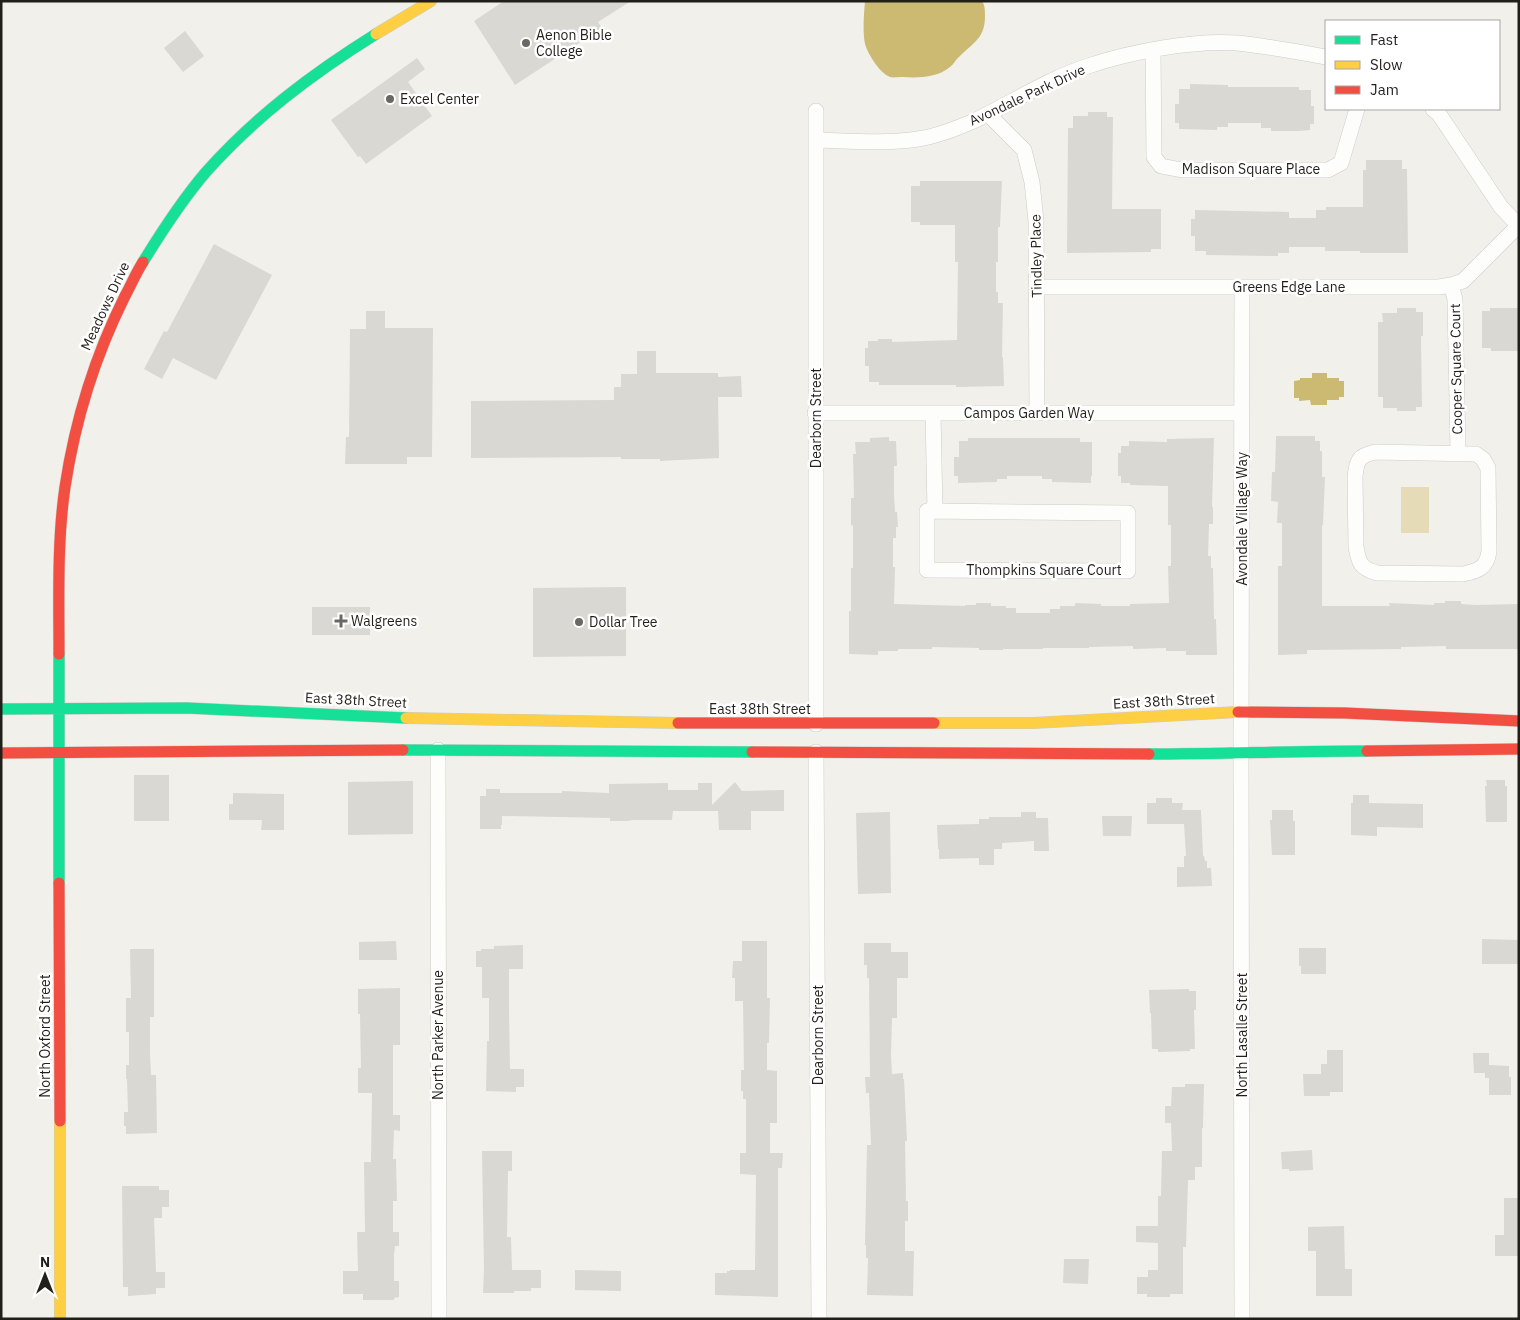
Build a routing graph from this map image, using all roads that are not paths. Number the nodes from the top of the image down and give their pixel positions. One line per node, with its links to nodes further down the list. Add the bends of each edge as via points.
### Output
1 (431, 1): 19 (main road, Meadows Drive, via 331,62 291,91 235,140 163,229 130,283 93,370 69,464 60,537)
2 (1153, 50): 3 (street, Avondale Park Drive, via 1188,44 1236,43); 4 (street, Madison Square Place, via 1154,157 1161,166 1182,170 1328,170 1341,163); 7 (street, Avondale Park Drive, via 1067,73)
3 (1325, 57)
4 (1357, 110)
5 (1434, 110): 9 (street, via 1501,207)
6 (816, 111): 8 (street, Dearborn Street)
7 (988, 114): 8 (street, Avondale Park Drive, via 954,129 919,139); 11 (street, Tindley Place, via 1024,150 1029,164 1035,211)
8 (816, 140): 13 (street, Dearborn Street)
9 (1518, 226): 10 (street, Greens Edge Lane, via 1463,281)
10 (1450, 285): 12 (street, Greens Edge Lane); 17 (street, Cooper Square Court, via 1455,300)
11 (1036, 287): 12 (street, Greens Edge Lane); 15 (street, Tindley Place)
12 (1242, 287): 16 (street, Avondale Village Way)
13 (816, 413): 14 (street, Campos Garden Way); 23 (street, Dearborn Street)
14 (933, 413): 15 (street, Campos Garden Way); 18 (street, Thompkins Square Court)
15 (1037, 413): 16 (street, Campos Garden Way)
16 (1242, 413): 21 (street, Avondale Village Way)
17 (1458, 452): 17 (street, Cooper Square Court, via 1375,452 1360,458 1355,476 1356,546 1361,564 1367,570 1377,573 1463,574 1482,568 1489,551 1488,468 1476,454)
18 (935, 511): 18 (street, Thompkins Square Court, via 1128,513 1128,572 927,570 927,511)
19 (59, 708): 20 (main road, East 38th Street); 23 (main road, East 38th Street, via 195,708 429,719 612,723); 26 (main road, Meadows Drive)
20 (1, 709)
21 (1241, 712): 22 (main road, East 38th Street); 23 (main road, East 38th Street, via 1032,723); 28 (street, Avondale Village Way)
22 (1519, 721)
23 (816, 724)
24 (1519, 749): 28 (main road)
25 (438, 750): 26 (main road); 27 (main road); 31 (street, North Parker Avenue)
26 (59, 752): 29 (main road); 30 (main road, North Oxford Street)
27 (816, 752): 28 (main road); 32 (street, Dearborn Street)
28 (1241, 752): 33 (street, North Lasalle Street)
29 (1, 753)
30 (60, 1319)
31 (439, 1319)
32 (819, 1319)
33 (1242, 1319)

